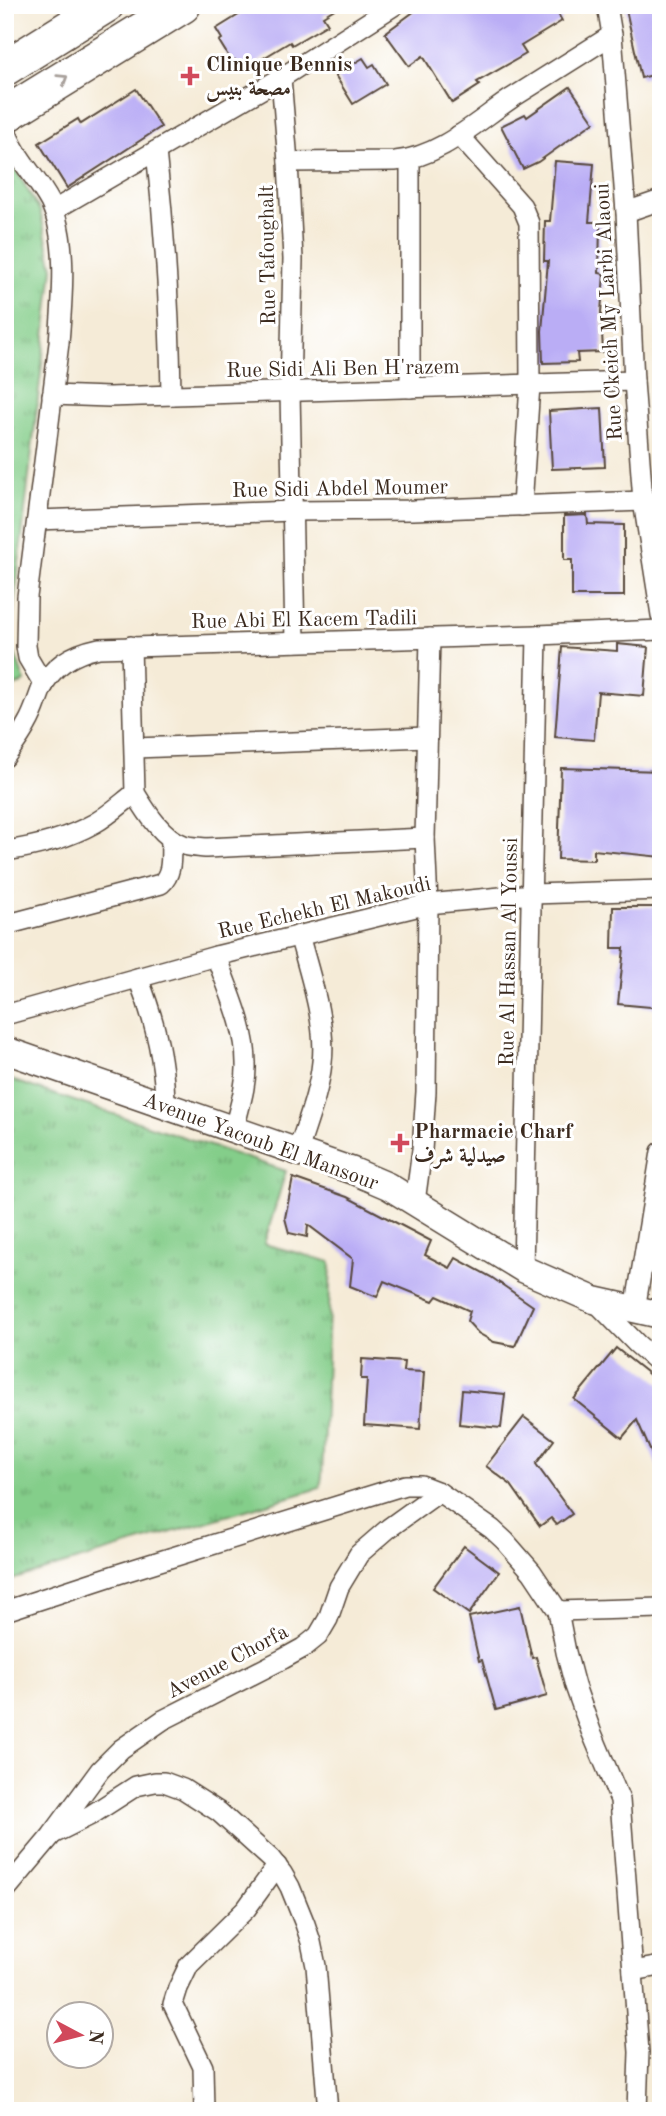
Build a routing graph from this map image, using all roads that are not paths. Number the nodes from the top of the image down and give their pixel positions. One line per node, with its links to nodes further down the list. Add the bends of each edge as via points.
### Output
1 (106, 5): 6 (highway)
2 (183, 5): 8 (highway, one-way to 2)
3 (394, 5): 7 (street)
4 (607, 5): 5 (street, Rue Ckeich My Larbi Alaoui)
5 (612, 35): 9 (street); 15 (street, Rue Ckeich My Larbi Alaoui)
6 (5, 68)
7 (281, 78): 10 (street); 12 (street, Rue Tafoughalt)
8 (6, 132): 14 (street)
9 (459, 135): 11 (street); 17 (street, via 522,206 529,223)
10 (156, 151): 14 (street); 21 (street)
11 (410, 160): 12 (street); 18 (street)
12 (288, 162): 19 (street, Rue Tafoughalt, via 293,259)
13 (661, 200): 15 (street)
14 (54, 210): 20 (street, via 60,236 62,294)
15 (626, 212): 16 (street, Rue Ckeich My Larbi Alaoui)
16 (634, 381): 17 (street, Rue Sidi Ali Ben H'razem); 22 (street, Rue Ckeich My Larbi Alaoui)
17 (530, 385): 18 (street, Rue Sidi Ali Ben H'razem); 23 (street)
18 (410, 388): 19 (street, Rue Sidi Ali Ben H'razem)
19 (290, 392): 21 (street, Rue Sidi Ali Ben H'razem); 24 (street, Rue Tafoughalt)
20 (52, 395): 21 (street, Rue Sidi Ali Ben H'razem); 25 (street)
21 (171, 395)
22 (643, 501): 23 (street, Rue Sidi Abdel Moumer); 26 (street, Rue Ckeich My Larbi Alaoui)
23 (522, 506): 24 (street, Rue Sidi Abdel Moumer)
24 (293, 511): 25 (street, Rue Sidi Abdel Moumer); 30 (street, Rue Tafoughalt)
25 (37, 520): 32 (street, via 25,633 28,658)
26 (661, 615)
27 (661, 629): 28 (street, Rue Abi El Kacem Tadili)
28 (537, 635): 29 (street, Rue Abi El Kacem Tadili); 41 (street, Rue Al Hassan Al Youssi)
29 (429, 638): 30 (street, Rue Abi El Kacem Tadili); 33 (street)
30 (295, 642): 31 (street, Rue Abi El Kacem Tadili)
31 (131, 646): 32 (street, Rue Abi El Kacem Tadili, via 99,648 68,658); 34 (street)
32 (44, 685): 35 (street, Rue Abi El Kacem Tadili, via 27,724)
33 (427, 737): 34 (street); 37 (street)
34 (135, 748): 36 (street)
35 (5, 757)
36 (135, 793): 38 (street); 39 (street, via 94,823)
37 (425, 838): 38 (street, via 206,848); 42 (street)
38 (170, 839): 43 (street, via 170,869 161,884)
39 (5, 851)
40 (661, 890): 41 (street, Rue Echekh El Makoudi)
41 (532, 894): 42 (street, Rue Echekh El Makoudi); 54 (street, Rue Al Hassan Al Youssi)
42 (428, 904): 44 (street, Rue Echekh El Makoudi); 53 (street, via 425,1092)
43 (5, 925)
44 (299, 935): 45 (street, Rue Echekh El Makoudi); 51 (street, via 323,1041 317,1089)
45 (216, 956): 46 (street, Rue Echekh El Makoudi); 50 (street, via 238,1020 246,1061)
46 (138, 978): 47 (street, Rue Echekh El Makoudi); 49 (street, via 162,1055)
47 (5, 1015)
48 (5, 1050): 49 (street, Avenue Yacoub El Mansour)
49 (165, 1107): 50 (street, Avenue Yacoub El Mansour)
50 (234, 1129): 51 (street, Avenue Yacoub El Mansour)
51 (298, 1151): 53 (street, Avenue Yacoub El Mansour, via 388,1186)
52 (661, 1152): 56 (street)
53 (415, 1202): 54 (street, Avenue Yacoub El Mansour)
54 (523, 1269): 55 (street, Avenue Yacoub El Mansour)
55 (594, 1300): 56 (street, Avenue Yacoub El Mansour); 58 (street)
56 (635, 1310): 57 (street, Avenue Yacoub El Mansour)
57 (661, 1315)
58 (661, 1365)
59 (439, 1492): 61 (street, via 421,1485 393,1487); 62 (street, via 505,1541); 63 (street, Avenue Chorfa, via 359,1554 318,1636 283,1659 163,1720 121,1749)
60 (661, 1608): 62 (street)
61 (5, 1611)
62 (558, 1611): 67 (street, via 572,1677 620,1801)
63 (52, 1835): 64 (street, via 136,1786 164,1782 219,1812); 65 (street, Avenue Chorfa)
64 (277, 1866): 68 (street, via 246,1909 189,1965 173,2004 203,2067); 69 (street, via 305,1924 316,1966)
65 (5, 1891)
66 (661, 1966): 67 (street)
67 (633, 1971): 70 (street, via 639,2052)
68 (204, 2111)
69 (328, 2111)
70 (637, 2111)

